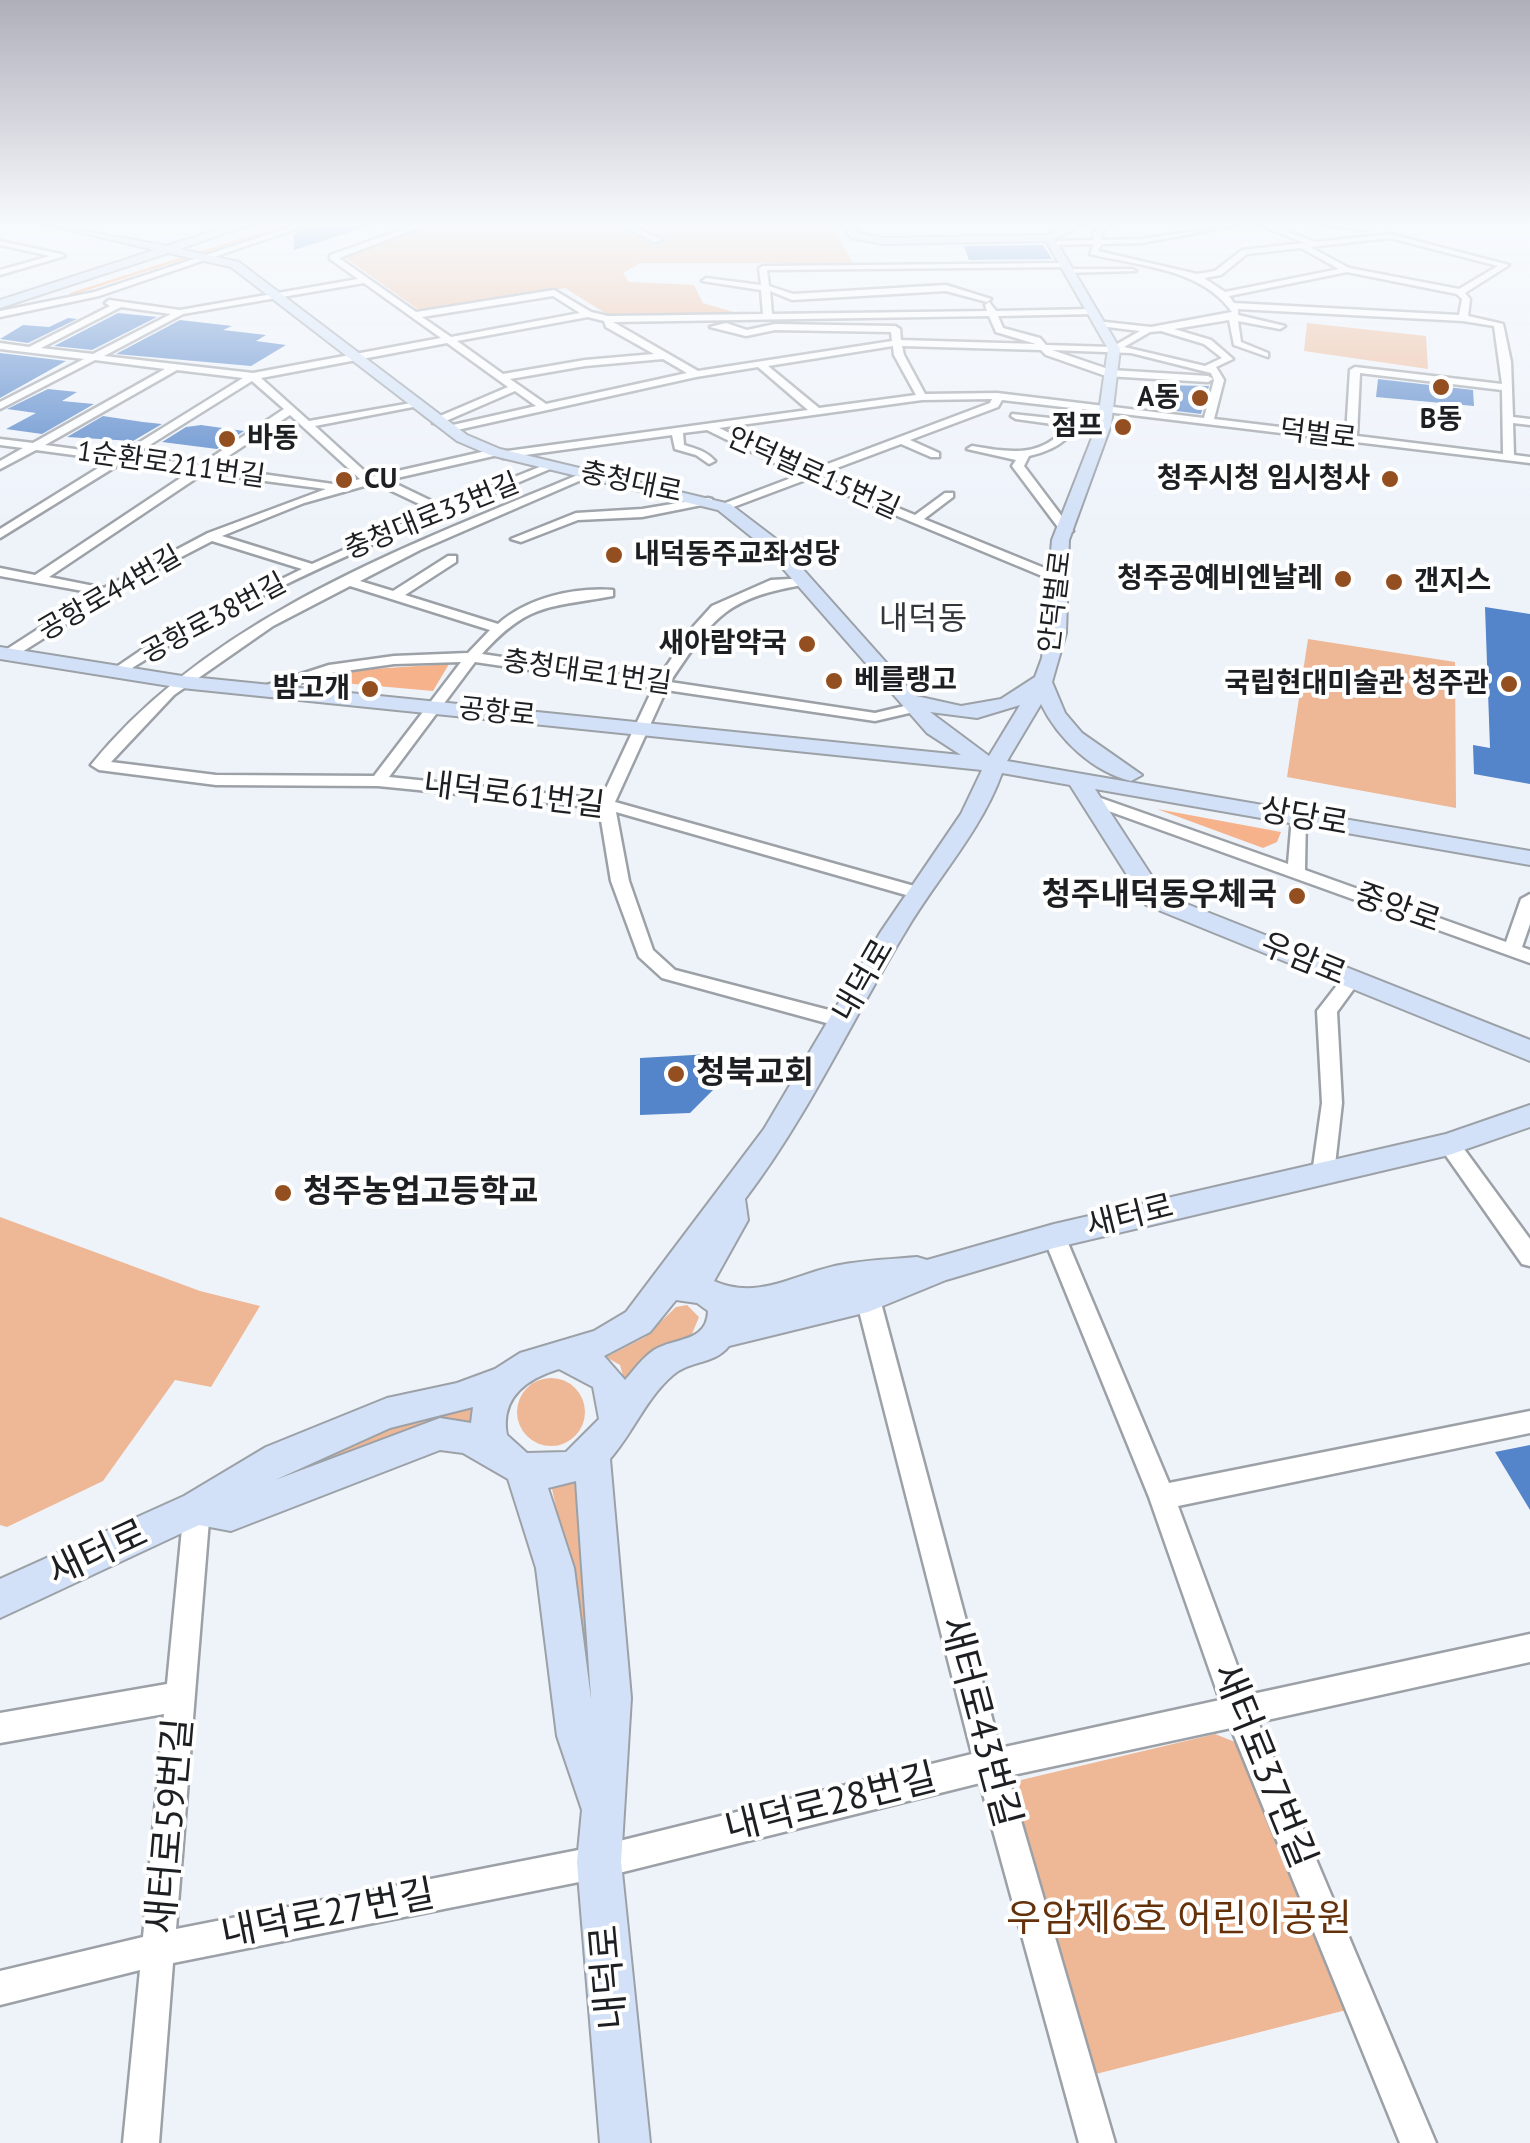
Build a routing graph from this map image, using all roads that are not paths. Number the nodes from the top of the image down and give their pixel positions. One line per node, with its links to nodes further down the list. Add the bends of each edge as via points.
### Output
1 (83, 323): 25 (street)
2 (159, 323): 29 (street)
3 (313, 323): 26 (street, 충청대로)
4 (426, 323): 20 (street)
5 (538, 323): 20 (street)
6 (608, 323): 28 (street)
7 (710, 323): 19 (street, via 746,333)
8 (894, 323): 18 (street)
9 (996, 323): 23 (street)
10 (1099, 323): 24 (street)
11 (1128, 323): 17 (street)
12 (1178, 323): 17 (street)
13 (1233, 323): 27 (street, via 1236,343)
14 (1270, 323): 16 (street)
15 (1492, 323): 39 (street, via 1512,363)
16 (1280, 326)
17 (1154, 328): 24 (street); 35 (street, via 1204,340 1228,359 1210,366)
18 (895, 329): 19 (street); 21 (street)
19 (791, 330): 30 (street)
20 (448, 339): 26 (street); 37 (street)
21 (895, 342): 23 (street); 30 (street, via 822,348); 41 (street)
22 (0, 346): 25 (street)
23 (1039, 347): 24 (street); 33 (street)
24 (1114, 349): 33 (street, 안덕벌로); 35 (street)
25 (30, 350): 29 (street)
26 (351, 354): 36 (street); 42 (street, 충청대로)
27 (1265, 355)
28 (666, 356): 34 (street); 37 (street)
29 (93, 357): 32 (street); 43 (street)
30 (794, 358): 31 (street)
31 (758, 363): 34 (street); 48 (street)
32 (178, 366): 36 (street); 62 (street)
33 (1106, 371): 35 (street); 47 (street, 안덕벌로)
34 (696, 374): 46 (street)
35 (1217, 375): 51 (street)
36 (253, 376): 45 (street); 66 (street)
37 (503, 378): 38 (street)
38 (516, 387): 46 (street); 54 (street)
39 (1504, 387): 50 (street); 59 (street, via 1355,370)
40 (996, 396): 41 (street, 덕벌로); 44 (street, 덕벌로); 61 (street, via 994,405)
41 (922, 397): 48 (street, 덕벌로)
42 (412, 404): 53 (street); 54 (street, 충청대로)
43 (0, 406)
44 (1078, 407): 47 (street, 덕벌로); 55 (street)
45 (290, 410): 53 (street); 73 (street)
46 (546, 410): 54 (street)
47 (1106, 410): 51 (street, 덕벌로); 58 (street, 안덕벌로)
48 (817, 412): 56 (street, 덕벌로)
49 (1016, 416): 55 (street)
50 (1506, 419): 52 (street); 68 (street)
51 (1208, 422): 59 (street, 덕벌로)
52 (1530, 422)
53 (305, 425): 76 (street)
54 (442, 425): 64 (street, 충청대로)
55 (1073, 426): 58 (street); 67 (street, via 1045,450)
56 (710, 428): 57 (street, 덕벌로); 75 (street, 안덕벌로15번길)
57 (677, 432): 64 (street, 덕벌로); 70 (street, via 679,447)
58 (1101, 432): 83 (street, 안덕벌로)
59 (1351, 438): 68 (street, 덕벌로)
60 (0, 442): 62 (street, 1순환로211번길)
61 (906, 442): 65 (street); 75 (street)
62 (35, 446): 66 (street, 1순환로211번길); 71 (street)
63 (972, 449): 67 (street)
64 (499, 454): 72 (street, 충청대로); 76 (street, 덕벌로)
65 (936, 455)
66 (122, 458): 73 (street, 1순환로211번길); 84 (street)
67 (1023, 458): 83 (street, via 1018,466)
68 (1508, 458): 69 (street, 덕벌로)
69 (1530, 460)
70 (710, 462)
71 (0, 466)
72 (551, 466): 74 (street, 충청대로); 80 (street, 충청대로33번길)
73 (206, 470): 77 (street, 1순환로211번길); 92 (street)
74 (589, 474): 79 (street, 충청대로); 82 (street)
75 (810, 476): 79 (street); 81 (street, 안덕벌로15번길, via 884,501)
76 (374, 481): 77 (street, 덕벌로); 80 (street)
77 (343, 487): 85 (street, 공항로44번길)
78 (949, 494): 81 (street, 안덕벌로15번길)
79 (716, 504): 86 (street, via 576,517); 94 (street, 충청대로, via 770,543)
80 (441, 510): 82 (street); 90 (street, 충청대로33번길)
81 (917, 520): 93 (street, 안덕벌로15번길)
82 (472, 524): 87 (street)
83 (1067, 531): 93 (street, 안덕벌로, via 1058,550)
84 (0, 534)
85 (213, 536): 90 (street); 96 (street, 공항로44번길)
86 (517, 538)
87 (398, 556): 89 (street); 95 (street)
88 (452, 558): 89 (street)
89 (438, 567): 98 (street)
90 (313, 568): 102 (street, 공항로38번길)
91 (0, 572): 92 (street)
92 (38, 578): 96 (street)
93 (1058, 579): 103 (street, 안덕벌로, via 1054,654)
94 (804, 581): 105 (street, via 776,583 717,609); 107 (street, 충청대로)
95 (350, 582): 98 (street); 104 (street, via 268,623)
96 (107, 592): 100 (street, 공항로44번길)
97 (608, 593): 99 (street, via 532,606)
98 (394, 596): 99 (street)
99 (498, 628): 101 (street)
100 (4, 654): 102 (street, 공항로)
101 (471, 657): 105 (street, 충청대로1번길); 106 (street, 충청대로1번길, via 329,669); 108 (street)
102 (116, 672): 104 (street, 공항로)
103 (1042, 681): 107 (street, via 1007,707 986,712); 111 (street, 안덕벌로); 112 (street, via 1064,729)
104 (182, 682): 106 (street, 공항로); 114 (street, 내덕로61번길, via 99,765 216,780)
105 (662, 684): 107 (street, 충청대로1번길, via 875,717); 109 (street)
106 (263, 690): 108 (street, 공항로)
107 (909, 704): 110 (street, via 892,739); 111 (street, 충청대로, via 944,737)
108 (437, 707): 109 (street, 공항로); 114 (street)
109 (642, 728): 110 (street, 공항로); 117 (street)
110 (865, 750): 111 (street, 공항로); 115 (street, via 953,773)
111 (995, 764): 113 (street, 상당로); 115 (street, 내덕로)
112 (1131, 775): 113 (street, 상당로); 119 (street, 상당로)
113 (1077, 778): 116 (street, 우암로); 118 (street, 상당로)
114 (378, 781): 117 (street, 내덕로61번길)
115 (980, 801): 122 (street, 내덕로)
116 (1095, 801): 121 (street, 중앙로); 126 (street, 우암로, via 1155,900)
117 (606, 804): 122 (street, 내덕로61번길); 127 (street, via 620,881 645,953 669,974)
118 (1300, 817): 120 (street, 상당로); 121 (street)
119 (1530, 844)
120 (1530, 858)
121 (1296, 874): 124 (street, 중앙로)
122 (919, 892): 127 (street, 내덕로)
123 (1530, 899): 124 (street)
124 (1512, 950): 125 (street, 중앙로)
125 (1530, 957)
126 (1352, 979): 128 (street, 우암로); 131 (street, via 1328,1011 1332,1103)
127 (841, 1020): 136 (street, 내덕로, via 715,1211)
128 (1530, 1051)
129 (1530, 1116): 130 (street, 새터로)
130 (1449, 1144): 131 (street, 새터로); 133 (street)
131 (1324, 1174): 132 (street, 새터로)
132 (1054, 1236): 134 (street, 새터로); 143 (street, 새터로37번길)
133 (1530, 1257)
134 (939, 1269): 135 (street); 136 (street, via 841,1278 778,1300)
135 (868, 1300): 136 (street); 150 (street, 새터로43번길)
136 (700, 1303): 137 (street, 내덕로); 139 (street, via 708,1347 666,1360)
137 (563, 1356): 138 (street, via 532,1362); 139 (street, via 600,1370 612,1384)
138 (505, 1380): 142 (street, via 488,1416 489,1434); 144 (street, 새터로, via 387,1413 278,1460)
139 (616, 1420): 141 (street)
140 (1530, 1422): 143 (street)
141 (592, 1456): 142 (street, via 552,1472); 151 (street, via 611,1698)
142 (509, 1459): 144 (street, via 466,1437 440,1434 232,1514); 151 (street, via 542,1509 560,1580 577,1736)
143 (1162, 1497): 148 (street, 새터로37번길)
144 (197, 1508): 145 (street, 새터로); 147 (street, 새터로59번길)
145 (0, 1599)
146 (1527, 1654): 148 (street, 내덕로28번길)
147 (182, 1696): 149 (street); 153 (street, 새터로59번길)
148 (1240, 1714): 150 (street, 내덕로28번길); 158 (street, 새터로37번길)
149 (0, 1728)
150 (990, 1765): 152 (street, 내덕로28번길); 157 (street, 새터로43번길)
151 (600, 1810): 152 (street, 내덕로)
152 (599, 1862): 153 (street, 내덕로27번길); 156 (street, 내덕로)
153 (160, 1949): 154 (street, 내덕로27번길); 155 (street, 새터로59번길)
154 (0, 1988)
155 (141, 2143)
156 (625, 2143)
157 (1097, 2143)
158 (1418, 2143)

